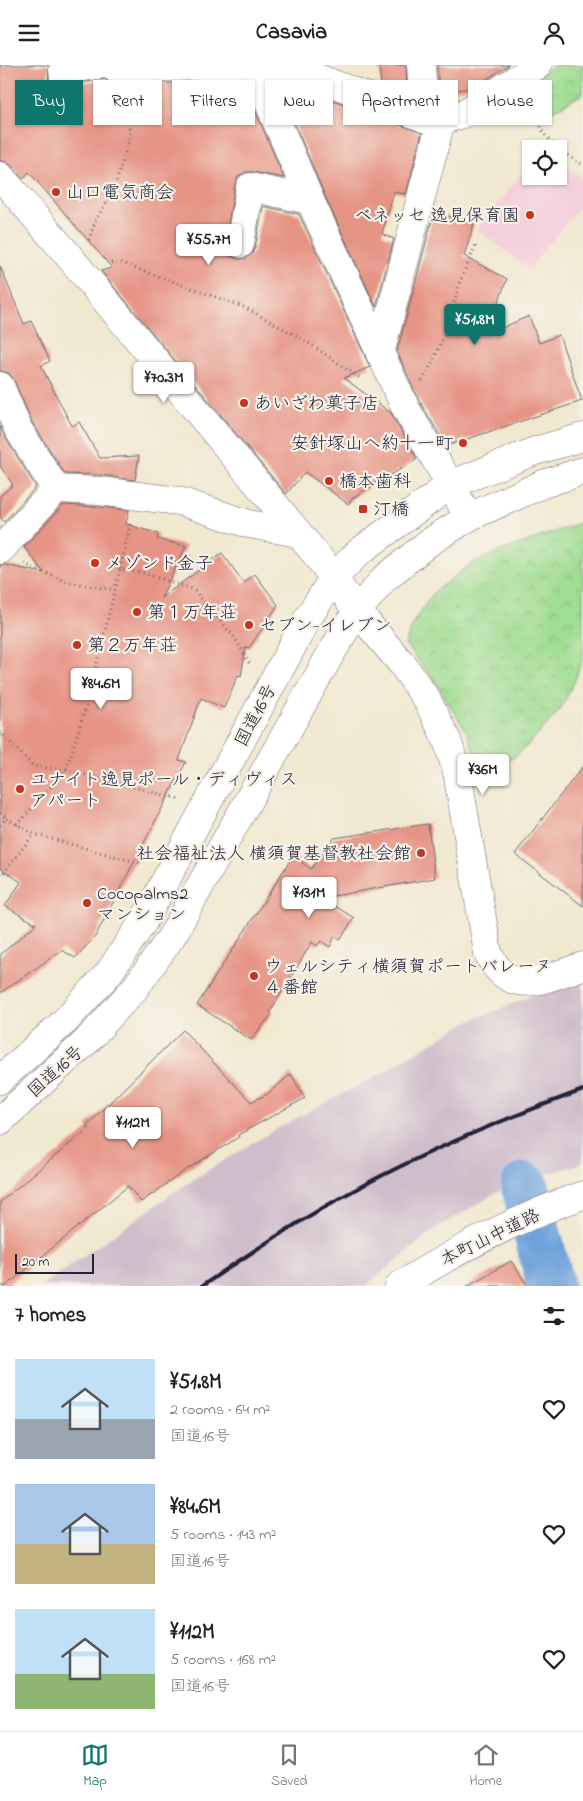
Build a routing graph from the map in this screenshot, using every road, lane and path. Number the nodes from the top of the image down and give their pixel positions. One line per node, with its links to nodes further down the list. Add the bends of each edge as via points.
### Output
1 (100, 65): 7 (main road, via 63,70)
2 (236, 65): 5 (main road)
3 (255, 65): 9 (main road, via 310,75); 16 (main road)
4 (421, 65): 8 (main road)
5 (122, 67): 19 (path, via 130,137 113,192 96,221 89,242)
6 (531, 70): 10 (main road); 12 (path, via 528,97)
7 (64, 80)
8 (424, 80)
9 (343, 87)
10 (458, 115)
11 (432, 125): 20 (main road)
12 (550, 140)
13 (567, 155): 14 (path)
14 (583, 165)
15 (0, 176): 19 (main road)
16 (310, 200): 18 (main road, via 250,187); 20 (main road)
17 (477, 242): 23 (path, via 459,284 436,355)
18 (240, 244)
19 (72, 259): 21 (path, via 119,263 246,308 306,341); 30 (main road)
20 (380, 354): 23 (main road)
21 (367, 383)
22 (0, 386): 27 (main road, via 18,429)
23 (406, 409): 26 (main road)
24 (583, 437): 26 (main road, 国道16号, via 535,451)
25 (583, 471): 29 (main road, 国道16号, via 543,483)
26 (450, 485): 29 (main road); 33 (main road, 国道16号, via 359,552)
27 (56, 489): 28 (main road); 31 (main road)
28 (136, 496): 30 (main road, via 179,501 249,524); 32 (path)
29 (468, 517): 35 (main road, 国道16号, via 428,543 384,579)
30 (298, 533): 33 (main road)
31 (8, 555): 34 (path, via 68,582)
32 (120, 569): 34 (path); 36 (path, via 193,589 235,638)
33 (334, 577): 35 (main road); 48 (main road, 国道16号, via 306,621 143,922 108,973 64,1023)
34 (115, 591): 38 (path, via 86,707)
35 (357, 611): 47 (main road, via 403,665 427,700 446,740 457,772 488,953 494,967 508,979 529,983); 49 (main road, 国道16号, via 172,936 136,987 88,1040)
36 (252, 668)
37 (0, 731): 38 (path, via 33,766)
38 (66, 770): 39 (path); 43 (path)
39 (180, 799)
40 (0, 813): 41 (path)
41 (6, 818): 42 (path); 43 (path)
42 (0, 825)
43 (17, 825): 44 (path)
44 (34, 834): 45 (path); 46 (path)
45 (144, 864)
46 (0, 874)
47 (583, 966)
48 (0, 1080)
49 (0, 1121)
50 (583, 1195): 52 (main road, 本町山中道路, via 496,1231)
51 (583, 1209): 53 (main road, 本町山中道路, via 502,1245)
52 (399, 1286)
53 (427, 1286)

